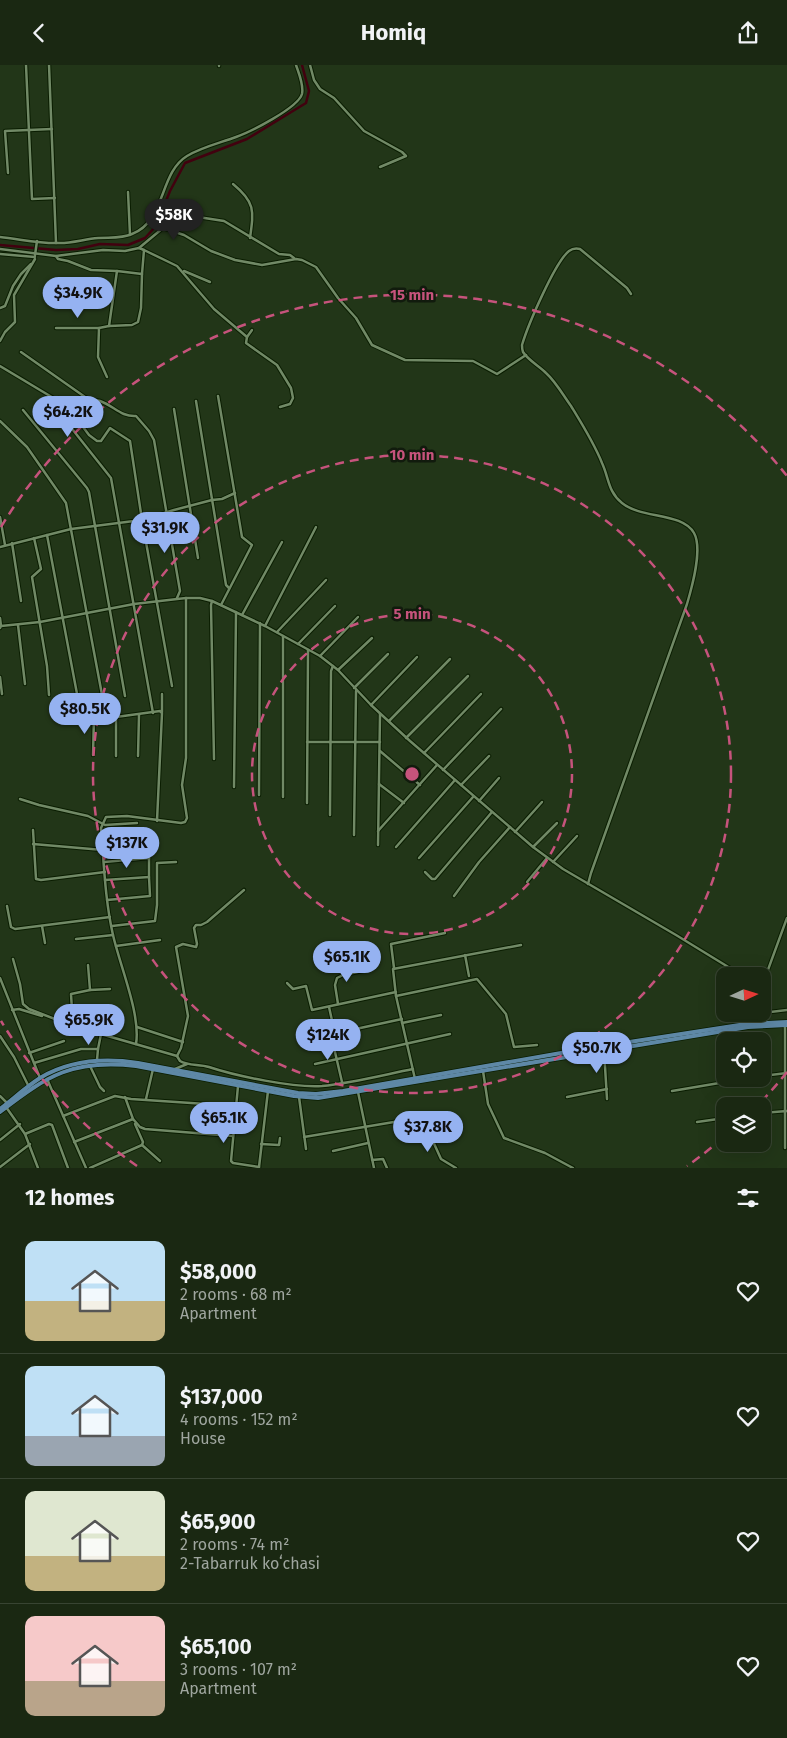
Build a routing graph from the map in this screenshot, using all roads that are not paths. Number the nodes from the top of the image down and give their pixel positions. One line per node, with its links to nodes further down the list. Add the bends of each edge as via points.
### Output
1 (26, 65): 6 (street)
2 (49, 65): 5 (street)
3 (296, 65): 13 (street, via 302,86 302,96 297,102 237,137 206,147 180,161 152,219)
4 (310, 65): 7 (street, via 320,89 334,98 364,131 406,156)
5 (52, 129): 6 (street); 11 (street)
6 (29, 130): 8 (street, via 5,131); 11 (street, via 32,199)
7 (380, 167)
8 (8, 173)
9 (233, 183): 15 (street, via 245,194 252,207)
10 (128, 192): 13 (street)
11 (55, 198): 17 (street)
12 (198, 217): 15 (street, via 224,221)
13 (130, 235): 17 (street)
14 (0, 237): 16 (street)
15 (250, 238): 24 (street, via 279,254)
16 (37, 241): 17 (street); 23 (street)
17 (56, 243)
18 (139, 248): 20 (street); 22 (street); 24 (street, via 164,228 235,260 262,265)
19 (0, 249): 23 (street)
20 (144, 250): 26 (street); 27 (street)
21 (0, 253): 23 (street)
22 (56, 256): 23 (street); 25 (street, via 86,269)
23 (35, 257): 30 (street, via 17,279 7,304); 36 (street, via 14,295 15,322)
24 (296, 259): 38 (street, via 316,267 356,318 372,345 405,360 473,361 497,374)
25 (117, 271): 27 (street); 31 (street)
26 (182, 271): 28 (street); 35 (street, via 214,309)
27 (142, 274): 31 (street, via 138,322)
28 (210, 282)
29 (631, 294): 38 (street, via 580,249 570,250 557,267 539,303 522,345)
30 (0, 308)
31 (109, 326): 33 (street)
32 (56, 328): 33 (street)
33 (100, 328): 40 (street, via 98,357)
34 (252, 330): 35 (street)
35 (247, 337): 44 (street, via 246,343 275,363 291,388 292,402)
36 (0, 341)
37 (21, 352): 51 (street, via 92,401 102,401 127,417 136,416 154,440)
38 (526, 355): 177 (street, via 553,381 586,429 616,498 636,511 686,524 697,541 687,604)
39 (0, 366): 42 (street)
40 (107, 377)
41 (218, 396): 48 (street)
42 (55, 399): 53 (street, via 59,398 66,404 93,439 101,441 110,428 130,441); 54 (street, via 69,425 111,478)
43 (196, 401): 49 (street)
44 (280, 407)
45 (174, 409): 50 (street)
46 (23, 410): 55 (street, via 87,488)
47 (0, 421): 57 (street, via 27,447 62,495)
48 (235, 493): 49 (street); 66 (street, via 242,537 252,545)
49 (212, 500): 50 (street); 66 (street, via 226,585)
50 (189, 505): 51 (street); 64 (street)
51 (166, 513): 53 (street); 67 (street, via 180,591)
52 (0, 517): 62 (street)
53 (142, 520): 54 (street); 70 (street)
54 (119, 523): 55 (street); 72 (street)
55 (95, 526): 57 (street); 75 (street)
56 (316, 527): 85 (street)
57 (71, 529): 58 (street); 77 (street)
58 (47, 535): 59 (street); 81 (street)
59 (34, 538): 61 (street); 82 (street, via 41,569 32,577)
60 (282, 541): 78 (street)
61 (12, 543): 62 (street); 69 (street)
62 (5, 545): 63 (street)
63 (0, 547)
64 (198, 558)
65 (326, 580): 87 (street)
66 (230, 589): 73 (street)
67 (177, 598): 68 (street); 70 (street)
68 (186, 598): 71 (street); 148 (street, via 186,758 182,785 187,818 182,823)
69 (21, 601)
70 (157, 601): 72 (street); 101 (street)
71 (212, 601): 73 (street); 129 (street)
72 (134, 605): 75 (street); 110 (street)
73 (221, 605): 76 (street)
74 (335, 606): 90 (street)
75 (110, 609): 77 (street); 107 (street)
76 (236, 612): 78 (street); 137 (street)
77 (87, 613): 81 (street); 115 (street)
78 (242, 615): 83 (street)
79 (358, 617): 93 (street)
80 (0, 618): 86 (street)
81 (63, 618): 82 (street); 113 (street, via 81,715)
82 (40, 622): 84 (street); 106 (street)
83 (260, 623): 85 (street); 138 (street)
84 (18, 625): 86 (street); 100 (street)
85 (265, 626): 87 (street)
86 (1, 627)
87 (277, 632): 88 (street)
88 (283, 635): 90 (street); 139 (street)
89 (372, 638): 97 (street)
90 (298, 644): 91 (street)
91 (308, 649): 93 (street); 119 (street)
92 (388, 654): 102 (street)
93 (320, 656): 96 (street)
94 (417, 657): 108 (street)
95 (450, 659): 117 (street)
96 (332, 666): 97 (street); 120 (street)
97 (338, 670): 102 (street)
98 (468, 676): 118 (street)
99 (0, 677): 103 (street)
100 (25, 684)
101 (172, 686)
102 (355, 689): 108 (street); 121 (street)
103 (2, 694)
104 (162, 694): 111 (street)
105 (482, 694): 124 (street)
106 (49, 695)
107 (125, 696)
108 (371, 705): 112 (street)
109 (501, 709): 131 (street)
110 (153, 713): 111 (street); 114 (street)
111 (162, 713): 148 (street)
112 (380, 714): 117 (street); 122 (street)
113 (94, 715): 115 (street); 125 (street)
114 (139, 715): 116 (street); 127 (street)
115 (106, 716): 116 (street)
116 (116, 717): 126 (street)
117 (389, 721): 118 (street)
118 (406, 738): 124 (street)
119 (308, 742): 120 (street); 144 (street)
120 (330, 742): 121 (street); 147 (street)
121 (356, 742): 122 (street); 156 (street)
122 (380, 742): 123 (street)
123 (380, 751): 134 (street); 135 (street)
124 (424, 753): 130 (street)
125 (93, 755)
126 (116, 756)
127 (138, 756)
128 (489, 757): 136 (street)
129 (214, 759)
130 (437, 765): 131 (street); 135 (street)
131 (443, 770): 133 (street)
132 (499, 779): 142 (street)
133 (455, 781): 136 (street); 162 (street)
134 (379, 783): 145 (street); 154 (street)
135 (420, 785): 145 (street)
136 (461, 785): 140 (street)
137 (234, 787)
138 (259, 795)
139 (283, 797)
140 (474, 797): 142 (street); 167 (street)
141 (20, 799): 151 (street, via 88,816)
142 (479, 801): 146 (street)
143 (542, 802): 155 (street)
144 (307, 803)
145 (404, 803): 154 (street)
146 (492, 812): 152 (street); 173 (street, via 435,879)
147 (330, 815)
148 (157, 821): 151 (street, via 127,816 106,817)
149 (137, 823): 151 (street)
150 (557, 823): 163 (street)
151 (102, 824): 159 (street)
152 (510, 827): 155 (street); 179 (street)
153 (33, 830): 160 (street)
154 (378, 831): 161 (street)
155 (515, 832): 163 (street)
156 (354, 835)
157 (577, 836): 171 (street)
158 (150, 840): 159 (street)
159 (102, 843): 165 (street)
160 (33, 844): 165 (street); 172 (street, via 36,879)
161 (378, 845)
162 (396, 847)
163 (533, 847): 168 (street)
164 (149, 849): 166 (street)
165 (103, 850): 169 (street)
166 (148, 858): 169 (street); 174 (street)
167 (419, 858)
168 (548, 858): 171 (street); 176 (street)
169 (104, 862): 172 (street)
170 (176, 862): 185 (street, via 157,863 155,921)
171 (553, 862): 177 (street)
172 (105, 872): 175 (street)
173 (425, 872)
174 (149, 877): 175 (street); 180 (street, via 150,896)
175 (106, 880): 180 (street)
176 (528, 882)
177 (588, 884): 196 (street)
178 (244, 890): 228 (street, via 207,922 196,925 196,947 176,947 188,1016)
179 (454, 896)
180 (107, 900): 182 (street)
181 (7, 906): 184 (street, via 13,929)
182 (110, 917): 184 (street); 185 (street)
183 (787, 918): 197 (street)
184 (42, 926): 190 (street)
185 (112, 926): 187 (street)
186 (446, 933): 198 (street, via 391,944)
187 (113, 935): 188 (street); 192 (street)
188 (76, 939)
189 (160, 940): 192 (street)
190 (45, 943)
191 (521, 945): 193 (street)
192 (116, 946): 220 (street)
193 (465, 955): 198 (street); 200 (street)
194 (13, 959): 216 (street, via 24,1006)
195 (88, 965): 204 (street)
196 (728, 967)
197 (769, 967)
198 (394, 969): 205 (street)
199 (367, 971): 207 (street, via 337,978)
200 (470, 976)
201 (0, 978): 209 (street)
202 (288, 983): 208 (street, via 293,989 306,986 312,1010)
203 (110, 989): 204 (street)
204 (90, 990): 213 (street, via 71,994)
205 (396, 992): 206 (street); 207 (street)
206 (396, 996): 215 (street); 231 (street, via 478,979 505,1013 514,1047)
207 (338, 1004): 208 (street)
208 (329, 1007): 222 (street)
209 (12, 1010): 216 (street, via 19,1009); 234 (street)
210 (114, 1011): 213 (street)
211 (787, 1011): 212 (street)
212 (771, 1012)
213 (73, 1015): 219 (street)
214 (441, 1015): 215 (street)
215 (402, 1021): 222 (street); 229 (street)
216 (67, 1023): 219 (street)
217 (746, 1024): 218 (main road); 232 (main road)
218 (786, 1024): 232 (main road, via 759,1025); 246 (street)
219 (73, 1026): 221 (street)
220 (137, 1027): 228 (street); 230 (street)
221 (101, 1034): 230 (street); 233 (street)
222 (335, 1034): 224 (street)
223 (450, 1034): 229 (street)
224 (331, 1035): 227 (street); 236 (street)
225 (0, 1036): 254 (street)
226 (64, 1041): 234 (street)
227 (300, 1041)
228 (183, 1042): 235 (street)
229 (407, 1043): 236 (street); 243 (street)
230 (136, 1044): 235 (street)
231 (537, 1045)
232 (603, 1048): 245 (main road); 249 (main road); 255 (street)
233 (98, 1049): 237 (street); 238 (street, via 81,1049)
234 (29, 1053): 238 (street)
235 (177, 1056): 240 (street)
236 (336, 1059): 241 (street); 251 (street)
237 (97, 1060): 239 (main road); 244 (main road, via 121,1060)
238 (33, 1063): 250 (street)
239 (89, 1064): 242 (main road); 248 (main road, via 68,1066); 256 (street)
240 (187, 1064): 244 (street); 251 (street, via 196,1063 306,1086)
241 (315, 1064)
242 (154, 1069): 253 (main road); 264 (street)
243 (413, 1069): 249 (street); 251 (street)
244 (174, 1070): 249 (main road, via 306,1094)
245 (483, 1071): 259 (main road); 303 (street, via 488,1105 506,1139 545,1153)
246 (786, 1073): 247 (street); 269 (street)
247 (771, 1075)
248 (47, 1077): 250 (main road); 272 (street)
249 (415, 1079)
250 (41, 1080): 254 (main road); 266 (main road)
251 (342, 1083)
252 (716, 1084): 258 (street)
253 (238, 1086): 257 (main road); 267 (street)
254 (29, 1087): 266 (main road)
255 (606, 1089): 263 (street); 265 (street)
256 (104, 1091)
257 (268, 1091): 262 (main road); 287 (street)
258 (672, 1091)
259 (358, 1092): 262 (main road, via 318,1098); 278 (street)
260 (0, 1095): 266 (street)
261 (125, 1097): 264 (street); 272 (street, via 115,1096); 274 (street)
262 (299, 1097): 281 (street)
263 (567, 1097)
264 (146, 1099): 267 (street)
265 (607, 1099)
266 (6, 1105): 268 (main road); 277 (street)
267 (236, 1106): 280 (street)
268 (0, 1110)
269 (786, 1111): 270 (street); 289 (street)
270 (771, 1112)
271 (436, 1115): 273 (street)
272 (63, 1116): 284 (street)
273 (422, 1117): 278 (street); 302 (street, via 441,1159)
274 (134, 1119): 280 (street, via 146,1129); 284 (street); 288 (street)
275 (716, 1120): 276 (street)
276 (697, 1123)
277 (20, 1125): 279 (street); 283 (street)
278 (365, 1127): 281 (street); 285 (street)
279 (26, 1134): 286 (street); 296 (street, via 52,1125)
280 (233, 1136): 299 (street, via 231,1163)
281 (304, 1137): 290 (street)
282 (280, 1138): 287 (street, via 279,1145)
283 (0, 1140)
284 (74, 1142): 297 (street)
285 (368, 1143): 291 (street); 292 (street)
286 (30, 1144): 294 (street); 295 (street)
287 (261, 1144): 299 (street)
288 (142, 1145): 293 (street); 298 (street)
289 (785, 1148)
290 (306, 1149)
291 (333, 1151)
292 (372, 1160): 300 (street); 301 (street, via 383,1159)
293 (160, 1161)
294 (0, 1167)
295 (38, 1168)
296 (68, 1168)
297 (86, 1168)
298 (90, 1168)
299 (259, 1168)
300 (374, 1168)
301 (387, 1168)
302 (456, 1168)
303 (573, 1168)

